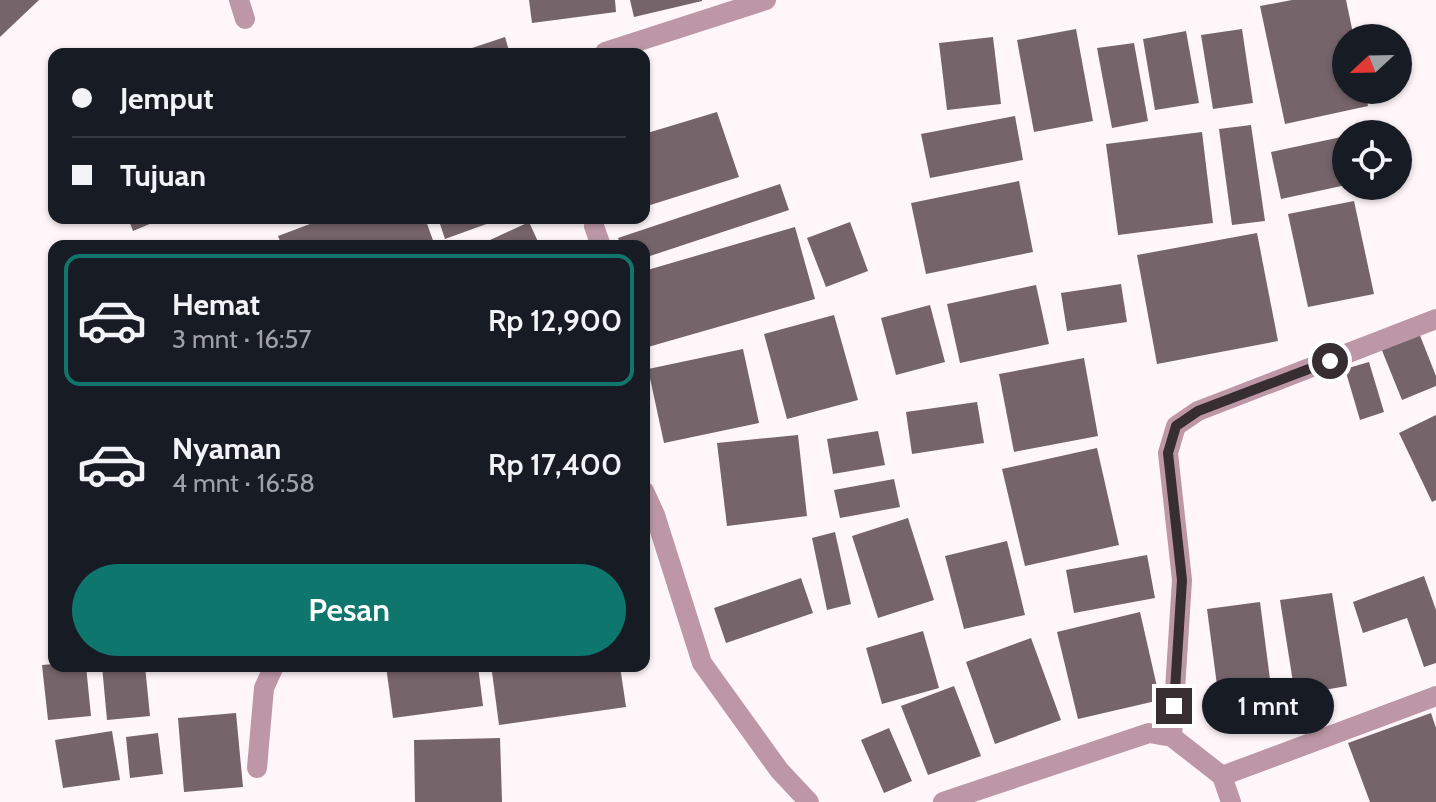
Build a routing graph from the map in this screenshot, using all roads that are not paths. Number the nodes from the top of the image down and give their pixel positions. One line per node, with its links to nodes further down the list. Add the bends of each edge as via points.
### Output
1 (766, 0): 2 (street)
2 (617, 48)
3 (594, 226): 4 (street)
4 (599, 240)
5 (1436, 319): 9 (street, via 1198,411 1176,426 1168,453 1182,580)
6 (650, 504): 11 (street, via 702,663)
7 (271, 672): 10 (street, via 264,688)
8 (1436, 696): 12 (street)
9 (1172, 737): 12 (street); 15 (street, via 1149,733 1120,741)
10 (257, 768)
11 (779, 770): 13 (street); 14 (street)
12 (1222, 776): 16 (street)
13 (790, 802)
14 (809, 802)
15 (943, 802)
16 (1231, 802)

